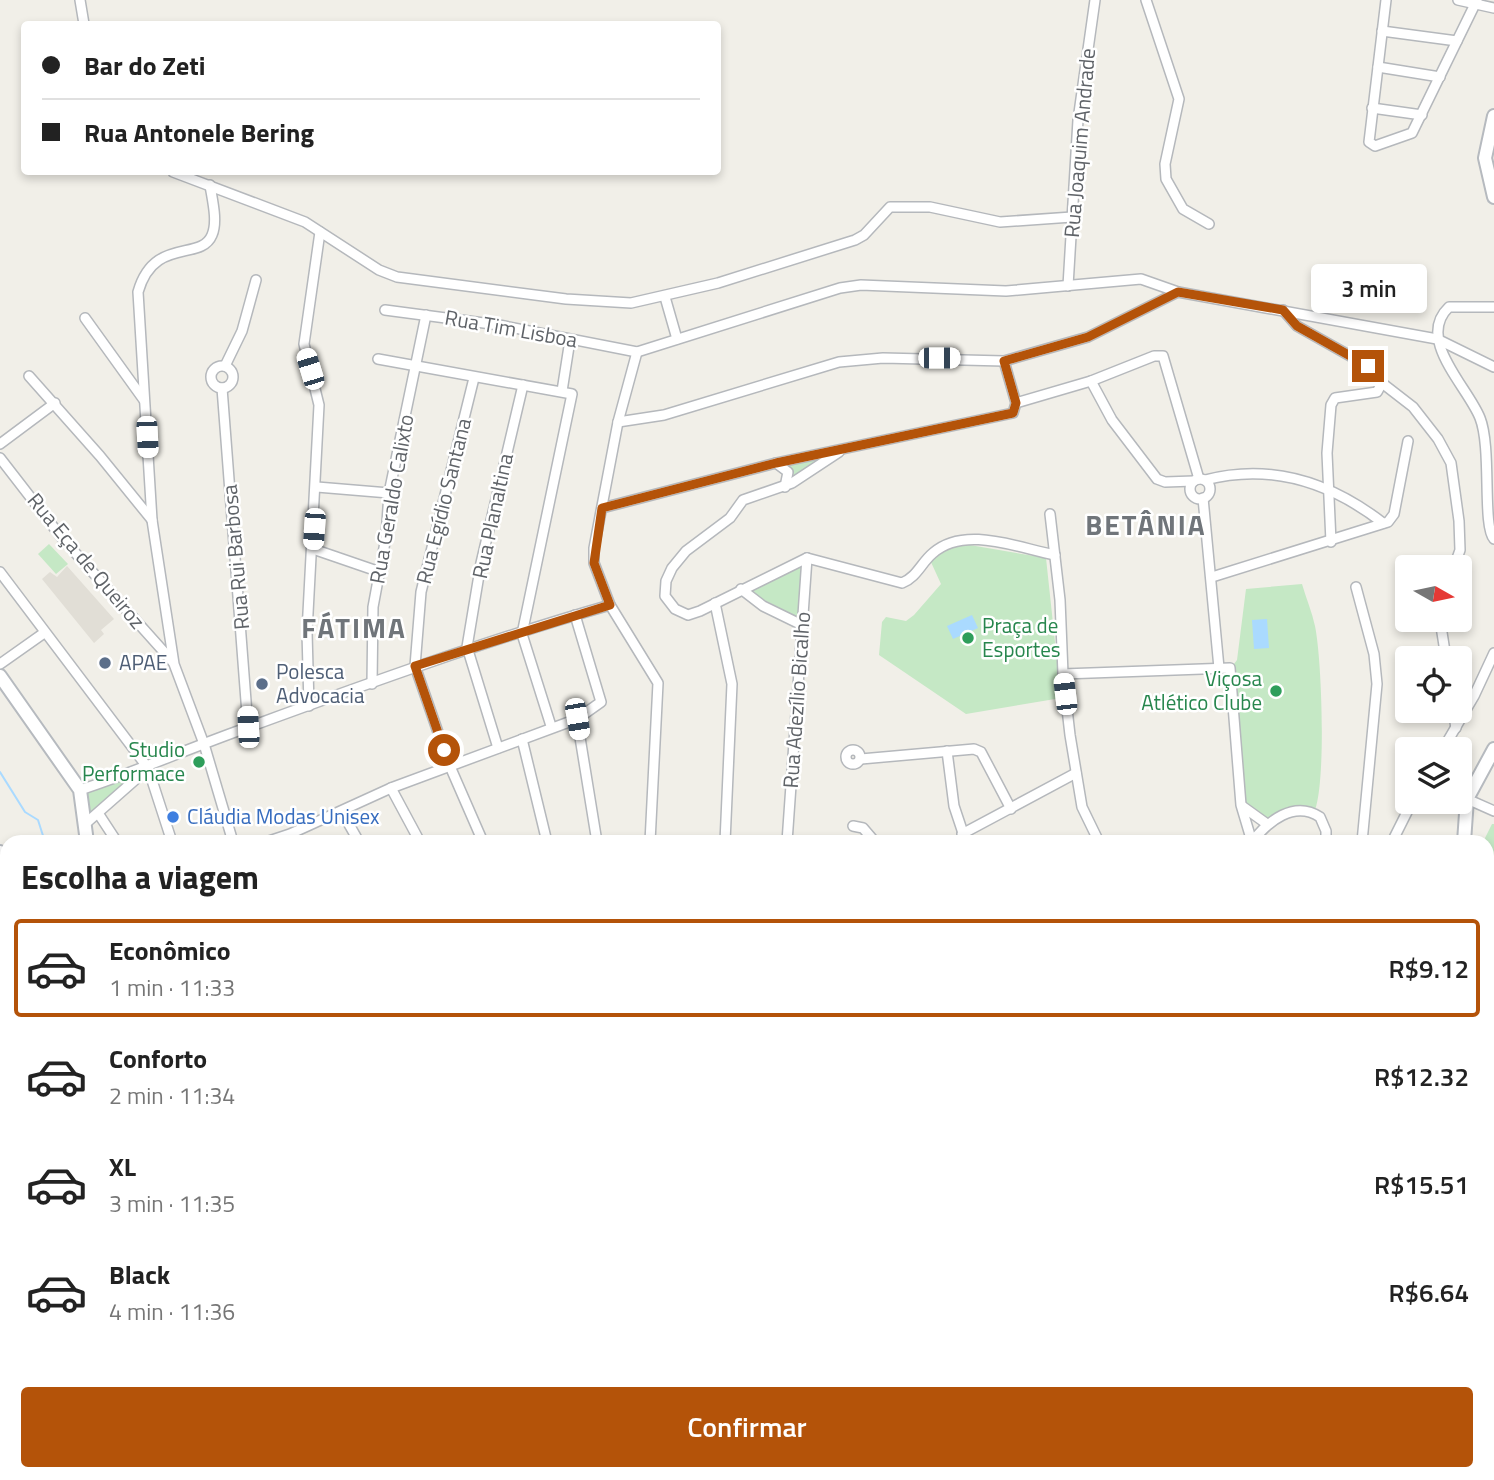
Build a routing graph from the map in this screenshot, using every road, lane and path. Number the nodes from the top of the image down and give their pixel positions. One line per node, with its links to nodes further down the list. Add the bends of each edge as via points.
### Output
1 (80, 0): 8 (street)
2 (1095, 0): 20 (street, Rua Joaquim Andrade, via 1078,120)
3 (1146, 0): 21 (street, via 1179,99 1166,178 1183,209)
4 (1386, 0): 9 (street)
5 (1458, 0): 6 (street)
6 (1478, 1): 7 (street); 10 (street)
7 (1494, 9)
8 (84, 21)
9 (1382, 31): 10 (street); 11 (street)
10 (1457, 41): 12 (street)
11 (1378, 67): 12 (street); 13 (street)
12 (1440, 77): 14 (street)
13 (1372, 108): 14 (street); 14 (street, via 1369,142 1375,146 1412,133)
14 (1422, 115)
15 (1494, 116): 17 (street, via 1486,142)
16 (182, 175): 18 (street)
17 (1491, 181): 19 (street)
18 (210, 185): 22 (street, via 287,214); 48 (street, via 212,236 205,245 154,262 138,292)
19 (1494, 197)
20 (1072, 217): 24 (street, Rua Joaquim Andrade); 26 (street, via 1000,222 930,207 890,207 855,240)
21 (1209, 224)
22 (320, 232): 26 (street, via 379,270 411,280 605,302); 60 (street, via 304,344 319,405)
23 (256, 280): 39 (street, via 242,331)
24 (1068, 286): 25 (street, via 1141,279); 32 (street, via 1006,291 861,285)
25 (1178, 292): 29 (street); 37 (street, via 1088,337)
26 (665, 297): 32 (street)
27 (1494, 307): 33 (street, via 1449,307)
28 (385, 310): 30 (street, Rua Tim Lisboa)
29 (1283, 310): 33 (street); 44 (street, via 1297,326 1368,366)
30 (426, 315): 34 (street, Rua Tim Lisboa, via 499,324); 38 (street, Rua Geraldo Calixto)
31 (85, 318): 48 (street)
32 (677, 339): 35 (street)
33 (1437, 339): 40 (street); 69 (street, via 1471,398 1487,439 1487,525)
34 (570, 340): 35 (street, Rua Tim Lisboa); 47 (street)
35 (637, 352): 51 (street)
36 (378, 359): 38 (street)
37 (1004, 361): 50 (street); 51 (street, via 883,358 839,362 657,417)
38 (416, 365): 42 (street); 63 (street, Rua Geraldo Calixto)
39 (225, 366): 46 (street, Rua Rui Barbosa, via 233,377 229,386); 46 (street, Rua Rui Barbosa, via 212,376 213,383)
40 (1494, 367)
41 (29, 376): 49 (street)
42 (474, 378): 45 (street); 90 (street, Rua Egídio Santana, via 421,592)
43 (1091, 380): 50 (street); 59 (street, via 1112,420 1157,480); 59 (street, via 1158,355 1165,360)
44 (1382, 383): 62 (street, via 1377,392 1335,398 1331,405); 73 (street, via 1413,407 1451,463)
45 (523, 385): 47 (street); 86 (street, Rua Planaltina, via 481,563)
46 (222, 388): 99 (street, Rua Rui Barbosa)
47 (562, 391): 85 (street, via 572,398)
48 (145, 402): 67 (street)
49 (55, 403): 53 (street); 67 (street)
50 (1016, 403): 54 (street, via 1008,415)
51 (618, 422): 65 (street)
52 (1408, 441): 68 (street, via 1394,514)
53 (0, 444)
54 (839, 452): 56 (street); 58 (street)
55 (0, 458): 89 (street, Rua Eça de Queiroz, via 62,538)
56 (799, 458): 57 (street); 58 (street)
57 (776, 463): 61 (street, via 788,472); 65 (street)
58 (806, 474): 61 (street)
59 (1199, 480): 62 (street, via 1267,473); 64 (street, via 1209,492); 64 (street, via 1190,492)
60 (317, 487): 63 (street); 71 (street)
61 (785, 487): 80 (street, via 749,496 672,568 665,596 681,614)
62 (1329, 492): 68 (street); 70 (street)
63 (389, 493): 76 (street, Rua Geraldo Calixto)
64 (1203, 498): 77 (street)
65 (602, 508): 81 (street, via 594,563)
66 (1050, 514): 72 (street)
67 (152, 520): 89 (street)
68 (1382, 523): 70 (street)
69 (1494, 539)
70 (1331, 542): 77 (street)
71 (313, 549): 76 (street); 95 (street, via 307,632)
72 (1055, 555): 74 (street, via 968,538 933,552 912,579 902,583); 92 (street)
73 (1458, 555)
74 (807, 558): 79 (street); 83 (street, Rua Adezílio Bicalho)
75 (0, 572): 84 (street)
76 (380, 572): 94 (street, Rua Geraldo Calixto, via 373,607)
77 (1212, 577): 91 (street)
78 (1356, 587): 145 (street, via 1377,684)
79 (741, 589): 80 (street); 83 (street)
80 (716, 603): 136 (street, via 732,684)
81 (610, 605): 82 (street); 135 (street, via 658,683)
82 (575, 615): 85 (street); 96 (street, via 601,702)
83 (802, 625): 137 (street, Rua Adezílio Bicalho)
84 (44, 634): 88 (street); 109 (street)
85 (522, 634): 86 (street); 98 (street)
86 (467, 647): 90 (street); 104 (street)
87 (1494, 653): 100 (street)
88 (0, 664)
89 (174, 664): 103 (street)
90 (415, 666): 94 (street); 108 (street)
91 (1219, 668): 92 (street); 115 (street, via 1230,668)
92 (1063, 674): 110 (street)
93 (0, 676): 112 (street)
94 (372, 684): 95 (street)
95 (309, 706): 99 (street)
96 (577, 719): 98 (street); 134 (street)
97 (1455, 723): 100 (street)
98 (551, 726): 102 (street)
99 (248, 727): 103 (street)
100 (1456, 728): 101 (street)
101 (1450, 737)
102 (522, 739): 104 (street); 133 (street)
103 (204, 744): 109 (street); 128 (street)
104 (498, 748): 108 (street)
105 (1494, 749): 113 (street)
106 (947, 751): 107 (street); 116 (street, via 981,752); 139 (street)
107 (861, 759)
108 (449, 764): 111 (street); 132 (street)
109 (148, 768): 112 (street); 119 (street); 127 (street)
110 (1076, 773): 116 (street); 141 (street, via 1082,807)
111 (391, 788): 118 (street); 131 (street)
112 (80, 790): 122 (street)
113 (1472, 790)
114 (1472, 801): 117 (street)
115 (1241, 804): 123 (street); 142 (street)
116 (1011, 809): 140 (street)
117 (1494, 811)
118 (342, 812): 129 (street); 130 (street)
119 (98, 813): 122 (street); 126 (street)
120 (1406, 814): 146 (street)
121 (1466, 814): 147 (street)
122 (85, 824): 125 (street)
123 (1267, 824): 143 (street); 144 (street, via 1294,811 1314,813)
124 (853, 826): 138 (street)
125 (86, 835)
126 (112, 835)
127 (170, 835)
128 (231, 835)
129 (298, 835)
130 (355, 835)
131 (416, 835)
132 (481, 835)
133 (545, 835)
134 (596, 835)
135 (650, 835)
136 (725, 835)
137 (787, 835)
138 (869, 835)
139 (963, 835)
140 (969, 835)
141 (1096, 835)
142 (1250, 835)
143 (1258, 835)
144 (1326, 835)
145 (1363, 835)
146 (1396, 835)
147 (1464, 835)

